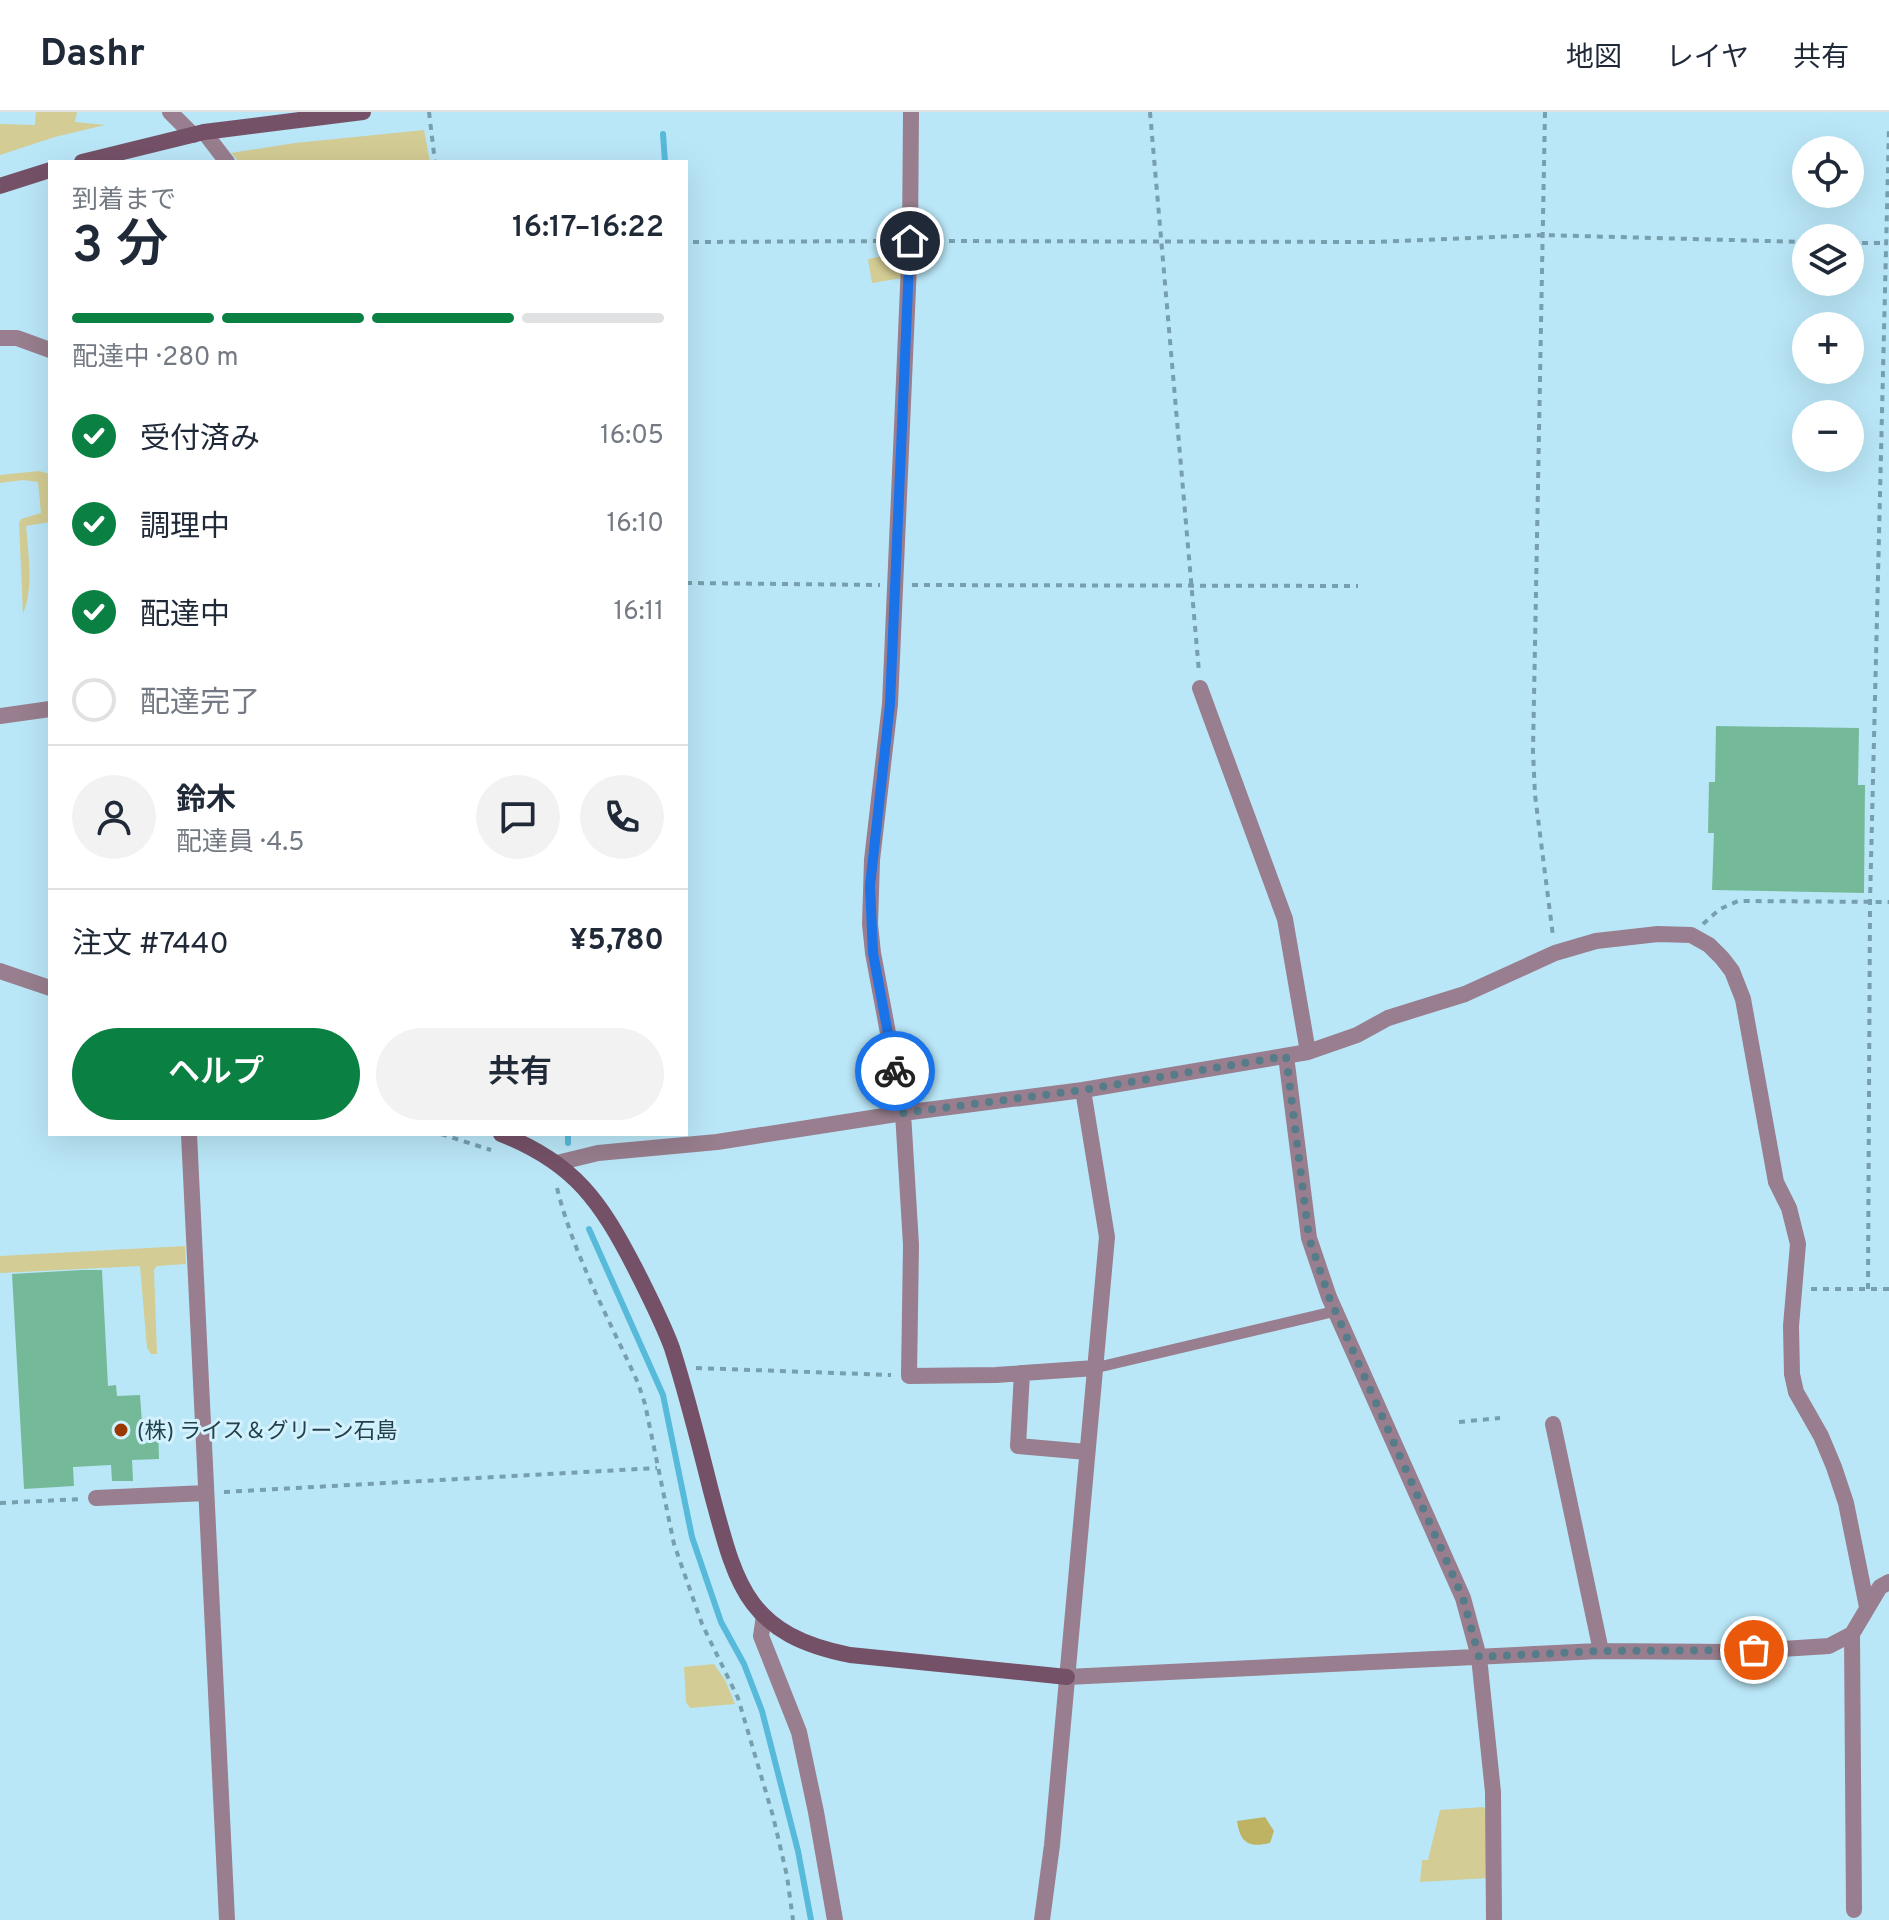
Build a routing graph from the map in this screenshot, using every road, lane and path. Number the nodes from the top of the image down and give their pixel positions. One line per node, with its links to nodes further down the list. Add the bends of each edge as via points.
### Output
1 (170, 112): 8 (street)
2 (363, 112): 8 (street)
3 (429, 112): 11 (path)
4 (911, 112): 15 (street)
5 (1150, 112): 16 (path)
6 (1545, 112): 14 (path)
7 (1889, 128): 20 (path)
8 (199, 134): 9 (street); 10 (street)
9 (90, 160)
10 (225, 160)
11 (435, 160)
12 (48, 171): 13 (street)
13 (0, 186)
14 (1541, 235): 16 (path, via 1373,242); 18 (path); 33 (path, via 1533,751)
15 (910, 241): 16 (path); 17 (path); 24 (street)
16 (1163, 241): 26 (path)
17 (693, 242)
18 (1792, 242)
19 (1864, 243): 20 (path)
20 (1888, 244): 30 (path)
21 (0, 338): 22 (street)
22 (48, 349)
23 (688, 583): 24 (path)
24 (896, 585): 26 (path); 39 (street, via 870,924)
25 (1358, 586): 26 (path)
26 (1192, 587): 27 (path)
27 (1200, 688): 36 (street, via 1285,919)
28 (48, 709): 29 (street)
29 (0, 716)
30 (1870, 902): 31 (path); 32 (path, via 1738,901 1720,909); 46 (path)
31 (1889, 902)
32 (1691, 935): 33 (street, via 1596,941); 45 (street, via 1722,958 1743,999 1776,1182 1798,1244)
33 (1555, 953): 36 (street, via 1465,994 1388,1018)
34 (0, 971): 35 (street)
35 (48, 987)
36 (1308, 1052): 37 (street)
37 (1286, 1056): 38 (street); 48 (street, via 1309,1238)
38 (1083, 1090): 39 (street); 50 (street, via 1107,1237)
39 (903, 1113): 44 (street, via 717,1142 598,1153); 52 (street, via 911,1245)
40 (189, 1136): 58 (street)
41 (448, 1136): 43 (path)
42 (528, 1140): 44 (street)
43 (497, 1151)
44 (556, 1170): 49 (street, via 592,1196 610,1220 662,1321); 57 (path, via 565,1220 638,1383)
45 (1795, 1289): 46 (path); 62 (street, via 1791,1352 1796,1392 1821,1436 1846,1503)
46 (1868, 1289): 47 (path)
47 (1889, 1289)
48 (1336, 1311): 50 (lane); 66 (street, via 1463,1598)
49 (679, 1367): 52 (path); 63 (street, via 731,1566)
50 (1095, 1368): 51 (street); 56 (street)
51 (1022, 1373): 52 (street); 56 (street, via 1018,1446)
52 (909, 1376)
53 (1500, 1418): 54 (path)
54 (1459, 1422)
55 (1553, 1424): 65 (street)
56 (1087, 1452): 67 (street)
57 (657, 1468): 58 (path); 70 (path, via 686,1585 738,1698 753,1745)
58 (206, 1493): 59 (street); 69 (street)
59 (96, 1498): 60 (path)
60 (0, 1503)
61 (1889, 1582): 62 (street)
62 (1867, 1607): 64 (street)
63 (764, 1616): 67 (street, via 806,1644 850,1655); 71 (street, via 761,1636 799,1732)
64 (1852, 1634): 65 (street, via 1829,1646); 68 (street)
65 (1601, 1651): 66 (street)
66 (1479, 1657): 67 (street); 73 (street, via 1493,1792)
67 (1067, 1677): 72 (street)
68 (1854, 1910)
69 (227, 1920)
70 (793, 1920)
71 (835, 1920)
72 (1042, 1920)
73 (1494, 1920)

